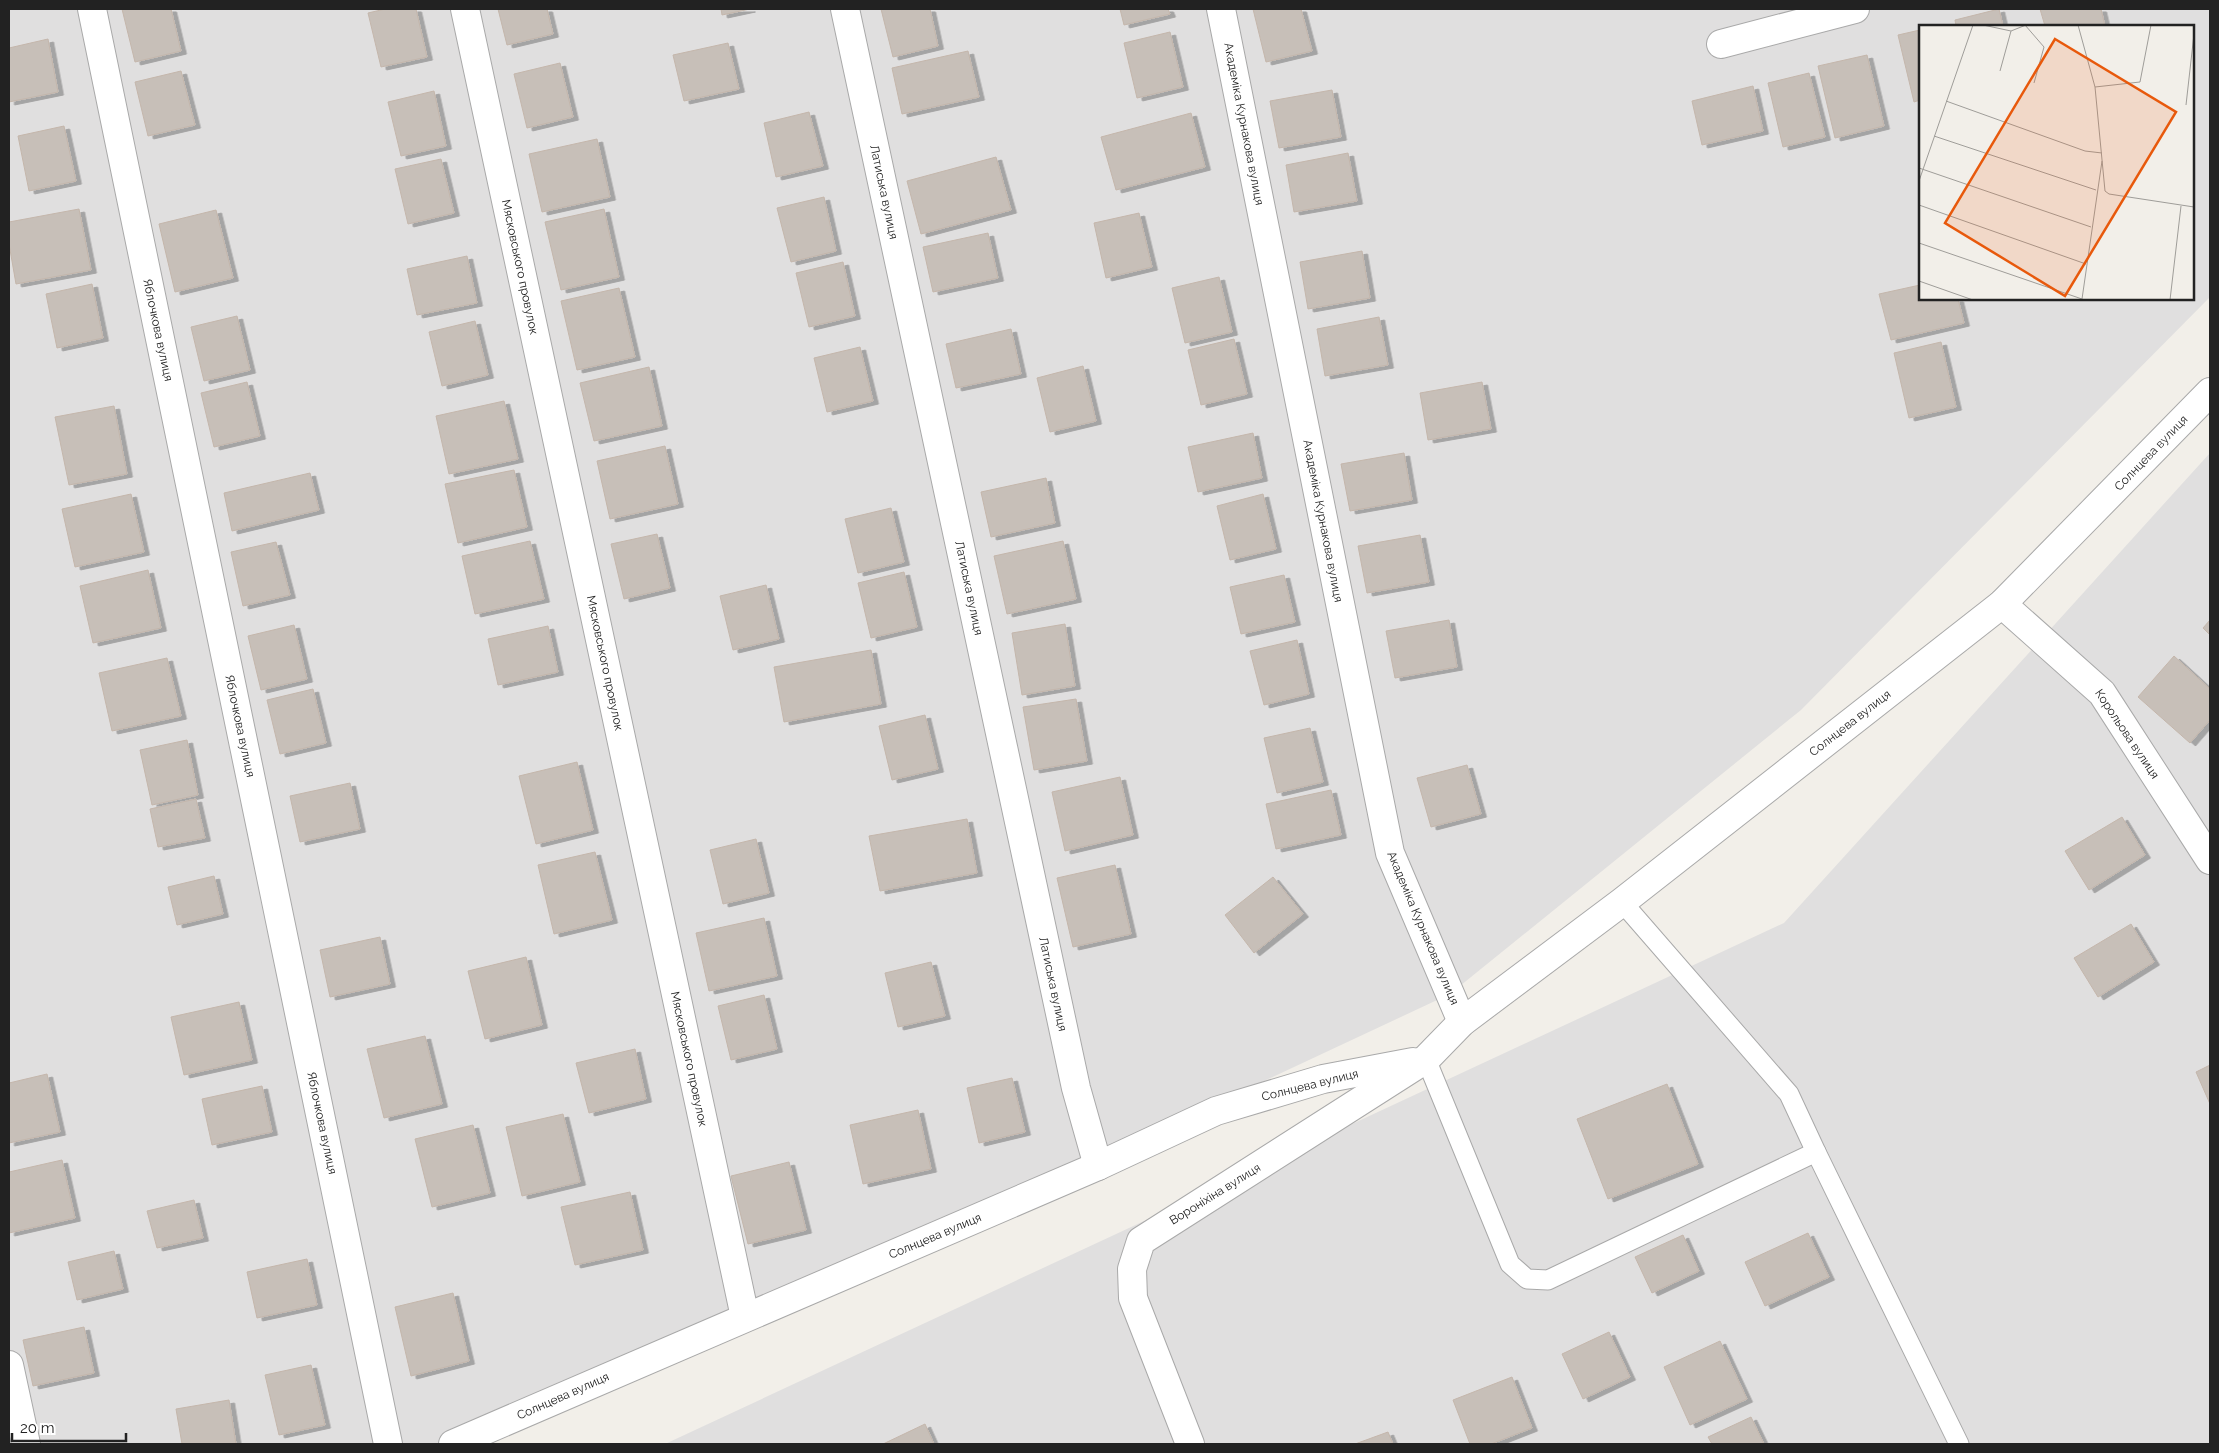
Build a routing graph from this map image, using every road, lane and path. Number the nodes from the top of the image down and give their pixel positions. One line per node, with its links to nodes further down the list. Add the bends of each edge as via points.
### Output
1 (92, 9): 18 (street, Яблочкова вулиця)
2 (465, 9): 15 (street, Мясковського провулок)
3 (845, 9): 14 (street, Латиська вулиця, via 1076,1088)
4 (1221, 9): 11 (street, Академіка Курнакова вулиця, via 1390,853)
5 (1855, 9): 6 (street)
6 (1721, 44)
7 (2210, 392): 8 (street, Солнцева вулиця)
8 (2002, 604): 9 (street, Корольова вулиця, via 2102,693); 10 (street, Солнцева вулиця)
9 (2210, 860)
10 (1622, 902): 11 (street, Солнцева вулиця); 13 (lane, via 1789,1094)
11 (1462, 1022): 12 (street, Вороніхіна вулиця)
12 (1426, 1059): 13 (lane, via 1510,1264 1527,1279 1548,1280); 14 (street, Солнцева вулиця, via 1323,1079 1216,1110); 20 (street, Вороніхіна вулиця, via 1141,1241 1132,1269 1133,1298)
13 (1816, 1152): 21 (lane)
14 (1098, 1166): 15 (street, Солнцева вулиця)
15 (745, 1317): 19 (street, Солнцева вулиця)
16 (9, 1365): 17 (street)
17 (26, 1444)
18 (388, 1444)
19 (453, 1444)
20 (1190, 1444)
21 (1959, 1444)

